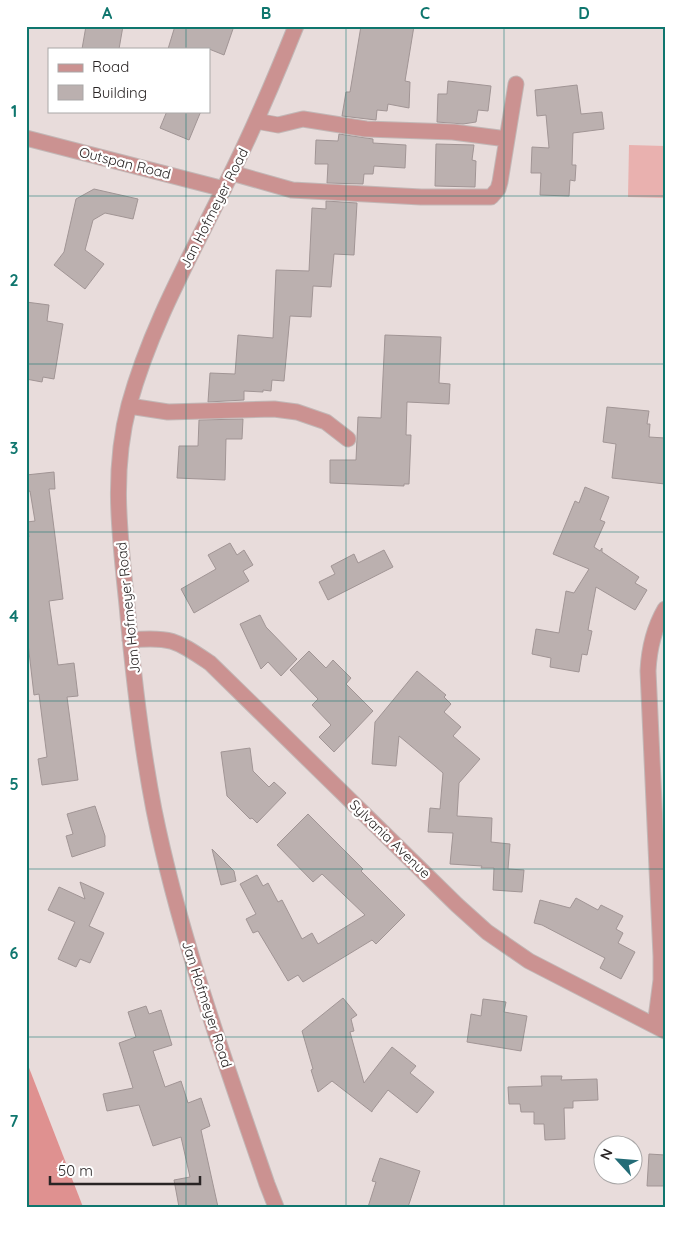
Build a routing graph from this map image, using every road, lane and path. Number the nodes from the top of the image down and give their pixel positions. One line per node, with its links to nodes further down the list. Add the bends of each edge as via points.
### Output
1 (296, 26): 3 (street, Jan Hofmeyer Road)
2 (516, 84): 5 (street)
3 (256, 121): 5 (street, via 278,125 303,119 366,129 453,132); 6 (street, Jan Hofmeyer Road)
4 (26, 138): 7 (street, Outspan Road)
5 (507, 139): 6 (street, via 498,189 491,197 484,198 292,190)
6 (232, 173): 7 (street, Jan Hofmeyer Road)
7 (224, 189): 8 (street, Jan Hofmeyer Road, via 156,326)
8 (129, 406): 9 (street, via 168,412 274,409 297,412 326,422); 11 (street, Jan Hofmeyer Road, via 118,470 118,510)
9 (348, 439)
10 (665, 609): 12 (street, via 655,632 648,671 661,956)
11 (130, 640): 12 (street, Sylvania Avenue, via 168,639 210,663 487,932 529,961); 13 (street, Jan Hofmeyer Road, via 143,751 172,886 214,1031)
12 (660, 1028)
13 (276, 1207)

